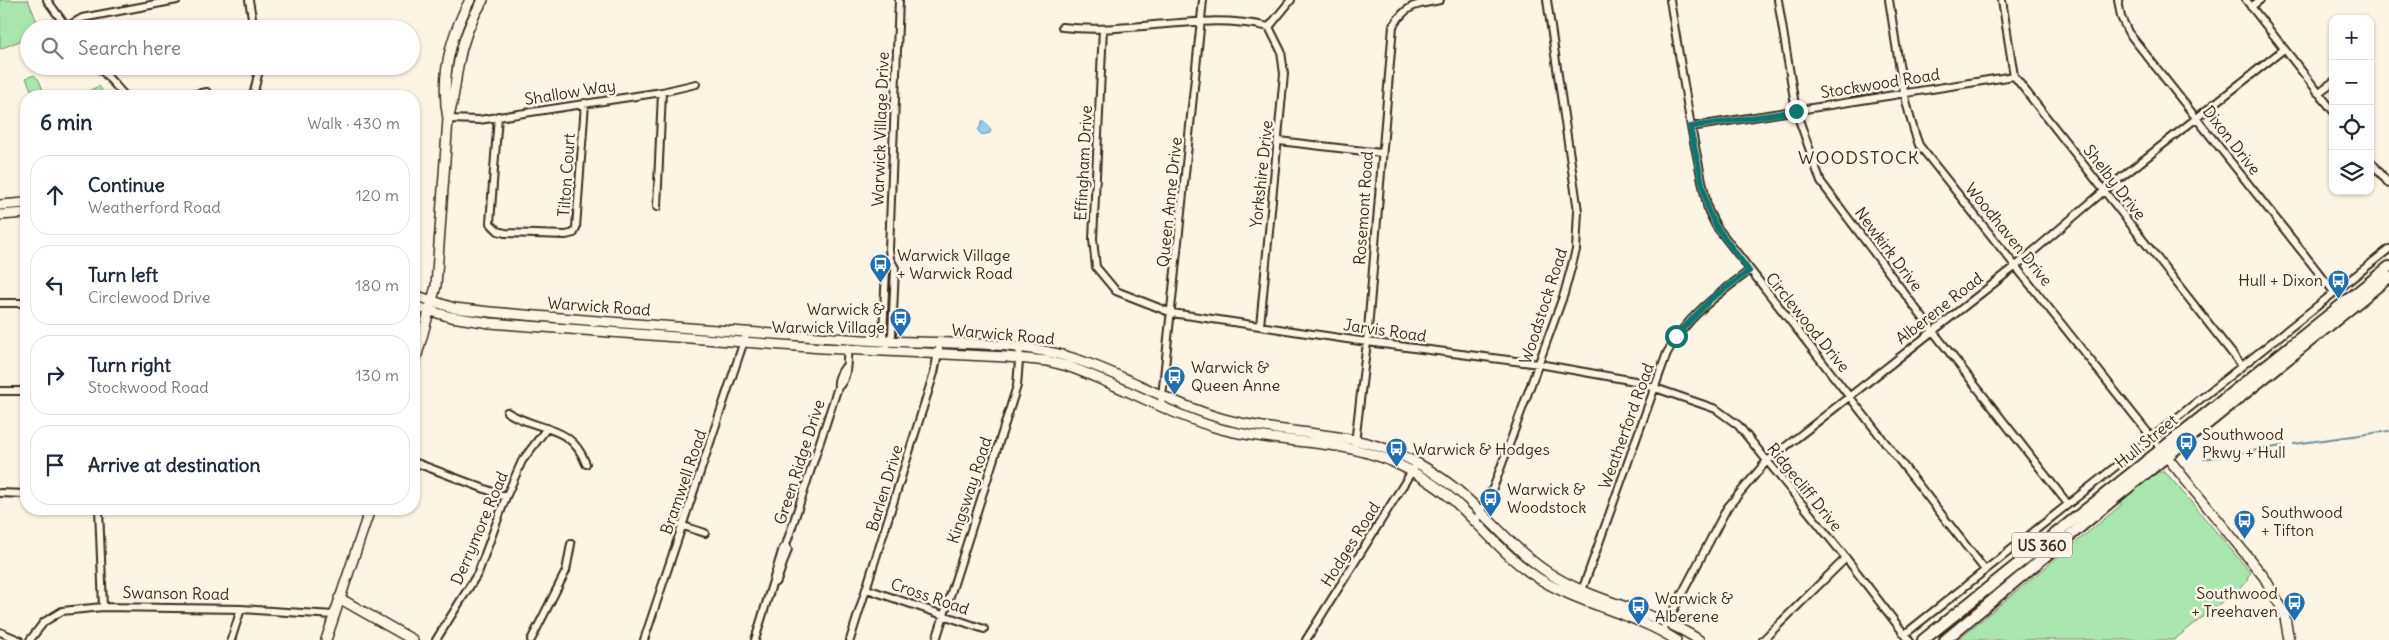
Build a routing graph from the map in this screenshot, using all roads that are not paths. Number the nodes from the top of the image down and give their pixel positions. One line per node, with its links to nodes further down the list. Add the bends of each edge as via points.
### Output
1 (47, 0): 19 (street)
2 (178, 0): 20 (street)
3 (249, 0): 21 (street)
4 (470, 0): 42 (main road, via 448,61 444,97)
5 (483, 0): 42 (main road, via 464,38)
6 (899, 0): 76 (street, Warwick Village Drive, via 890,259 886,268 883,334)
7 (1203, 0): 22 (street, Queen Anne Drive)
8 (1440, 0): 45 (street, Rosemont Road, via 1402,10 1393,26)
9 (1547, 0): 81 (street, Woodstock Road, via 1578,226 1576,250 1564,294)
10 (1670, 0): 43 (street, Circlewood Drive)
11 (1778, 0): 39 (street, Newkirk Drive)
12 (1889, 0): 35 (street, Woodhaven Drive)
13 (2002, 0): 29 (street, Shelby Drive)
14 (2118, 0): 41 (street, Dixon Drive, via 2128,32)
15 (2246, 0): 18 (street)
16 (2260, 0): 18 (street)
17 (1288, 1): 24 (street)
18 (2251, 7): 26 (street)
19 (61, 20)
20 (79, 20)
21 (252, 20)
22 (1201, 20): 24 (street, via 1247,22); 25 (street); 67 (street, Queen Anne Drive)
23 (1062, 27): 25 (street)
24 (1269, 27): 44 (street, Yorkshire Drive, via 1282,51 1284,74)
25 (1103, 29): 59 (street, Effingham Drive, via 1093,239 1096,267)
26 (2284, 50): 36 (street); 41 (street, Alberene Road)
27 (106, 75): 32 (street)
28 (258, 75): 33 (street)
29 (2014, 76): 35 (street, Stockwood Road); 48 (street, Shelby Drive)
30 (696, 84): 34 (street, Shallow Way)
31 (2329, 85): 36 (street)
32 (119, 90)
33 (254, 90)
34 (662, 92): 37 (street, Shallow Way); 51 (street)
35 (1905, 93): 39 (street, Stockwood Road); 55 (street, Woodhaven Drive, via 1919,146)
36 (2318, 93): 38 (street)
37 (585, 103): 40 (street, Shallow Way); 40 (street, Tilton Court, via 576,228 574,233 566,235 498,232 490,223)
38 (2329, 106)
39 (1796, 111): 43 (street, Stockwood Road); 69 (street, Newkirk Drive, via 1822,182)
40 (498, 116): 42 (street, Shallow Way)
41 (2198, 118): 48 (street, Alberene Road); 60 (street, Dixon Drive)
42 (448, 119): 62 (main road)
43 (1690, 127): 57 (street, Circlewood Drive, via 1708,210)
44 (1279, 141): 45 (street); 68 (street, Yorkshire Drive)
45 (1381, 153): 73 (street, Rosemont Road)
46 (2374, 165): 47 (street)
47 (2389, 184)
48 (2104, 191): 55 (street, Alberene Road); 82 (street, Shelby Drive)
49 (20, 203): 50 (main road)
50 (0, 205)
51 (657, 207)
52 (20, 213): 53 (main road)
53 (0, 215)
54 (2389, 249): 60 (street)
55 (2016, 266): 69 (street, Alberene Road); 91 (street, Woodhaven Drive)
56 (2389, 267): 93 (main road, Hull Street / US 360)
57 (1749, 271): 83 (street, Weatherford Road, via 1711,299 1686,323 1667,353); 87 (street, Circlewood Drive)
58 (2389, 277): 95 (main road, Hull Street / US 360)
59 (1116, 291): 67 (street, Jarvis Road)
60 (2334, 292): 82 (street)
61 (420, 297): 62 (main road, Warwick Road)
62 (433, 302): 66 (main road); 70 (main road, Warwick Road, via 490,312)
63 (0, 303): 64 (street)
64 (20, 303)
65 (420, 308): 66 (main road, Warwick Road)
66 (430, 312): 72 (main road, Warwick Road, via 490,323); 75 (main road)
67 (1172, 313): 68 (street, Jarvis Road); 86 (street, Queen Anne Drive)
68 (1260, 326): 73 (street, Jarvis Road)
69 (1932, 330): 87 (street, Alberene Road); 104 (street, Newkirk Drive)
70 (748, 332): 71 (main road, Warwick Road); 72 (street, Bramwell Road)
71 (850, 339): 76 (main road, Warwick Road); 78 (street, Green Ridge Drive)
72 (745, 342): 78 (main road, Warwick Road); 110 (street, Bramwell Road)
73 (1366, 342): 81 (street, Jarvis Road); 92 (street, Rosemont Road)
74 (940, 344): 76 (main road, Warwick Road); 77 (main road, Warwick Road); 79 (street, Barlen Drive)
75 (420, 346)
76 (886, 346): 78 (main road, Warwick Road); 79 (main road, Warwick Road)
77 (1020, 348): 80 (street, Kingsway Road); 86 (main road, Warwick Road, via 1080,361)
78 (848, 349): 135 (street, Green Ridge Drive, via 845,368 837,383 786,545 788,549)
79 (938, 353): 80 (main road, Warwick Road); 115 (street, Barlen Drive)
80 (1020, 358): 88 (main road, Warwick Road, via 1067,366); 121 (street, Kingsway Road, via 1017,386)
81 (1539, 364): 83 (street, Jarvis Road, via 1635,381); 105 (street, Woodstock Road, via 1494,486)
82 (2242, 366): 91 (street)
83 (1653, 388): 96 (street, Ridgecliff Drive, via 1728,417); 116 (street, Weatherford Road, via 1584,586)
84 (0, 391): 85 (street)
85 (20, 391)
86 (1162, 395): 88 (street, Queen Anne Drive); 92 (main road, Warwick Road, via 1243,424)
87 (1850, 395): 96 (street, Alberene Road); 114 (street, Circlewood Drive)
88 (1161, 406): 94 (main road, Warwick Road, via 1242,434)
89 (507, 412): 90 (street)
90 (547, 428): 99 (street, via 576,443); 103 (street, Derrymore Road, via 522,461)
91 (2152, 438): 93 (street, Woodhaven Drive); 104 (street)
92 (1355, 440): 94 (street, Rosemont Road); 97 (main road, Warwick Road, via 1386,448)
93 (2160, 449): 95 (main road, Woodhaven Drive); 143 (main road, Hull Street / US 360)
94 (1354, 450): 100 (main road, Warwick Road, via 1391,461)
95 (2168, 457): 144 (main road, Hull Street / US 360); 145 (main road, Woodhaven Drive, via 2264,577 2284,612)
96 (1766, 462): 113 (street, Ridgecliff Drive); 122 (street, Alberene Road, via 1727,508)
97 (1417, 463): 100 (street, Hodges Road); 105 (main road, Warwick Road, via 1458,490)
98 (420, 464): 103 (street)
99 (586, 464)
100 (1412, 472): 109 (main road, Warwick Road, via 1444,492); 138 (street, Hodges Road)
101 (0, 494): 102 (street)
102 (20, 494)
103 (506, 496): 132 (street, Derrymore Road, via 478,573)
104 (2068, 504): 114 (street)
105 (1480, 513): 109 (street, Woodstock Road); 116 (main road, Warwick Road, via 1524,556 1558,579)
106 (99, 515): 118 (street)
107 (368, 515): 117 (main road)
108 (674, 522): 110 (street)
109 (1475, 522): 125 (main road, Warwick Road, via 1519,564 1544,582)
110 (682, 526): 111 (street); 134 (street, Bramwell Road)
111 (704, 533)
112 (571, 544): 133 (street, via 566,571)
113 (1846, 558): 126 (street, Ridgecliff Drive); 141 (street)
114 (1985, 570): 126 (street)
115 (867, 589): 121 (street, Cross Road); 136 (street, Barlen Drive)
116 (1580, 589): 122 (main road, Warwick Road)
117 (339, 598): 120 (main road); 131 (main road)
118 (103, 607): 119 (street, Swanson Road); 128 (street, Swanson Road, via 62,611 44,622)
119 (241, 609): 120 (street, Swanson Road); 129 (street)
120 (334, 615): 130 (main road)
121 (944, 616): 123 (street, Cross Road); 137 (street, Kingsway Road)
122 (1668, 623): 125 (street, Alberene Road); 140 (main road, Warwick Road)
123 (984, 629)
124 (0, 632): 127 (street)
125 (1662, 632): 139 (main road, Warwick Road)
126 (1904, 634): 142 (street, Ridgecliff Drive)
127 (19, 640)
128 (30, 640)
129 (231, 640)
130 (326, 640)
131 (413, 640)
132 (436, 640)
133 (531, 640)
134 (644, 640)
135 (755, 640)
136 (850, 640)
137 (936, 640)
138 (1306, 640)
139 (1676, 640)
140 (1699, 640)
141 (1763, 640)
142 (1909, 640)
143 (1924, 640)
144 (1945, 640)
145 (2290, 640)

